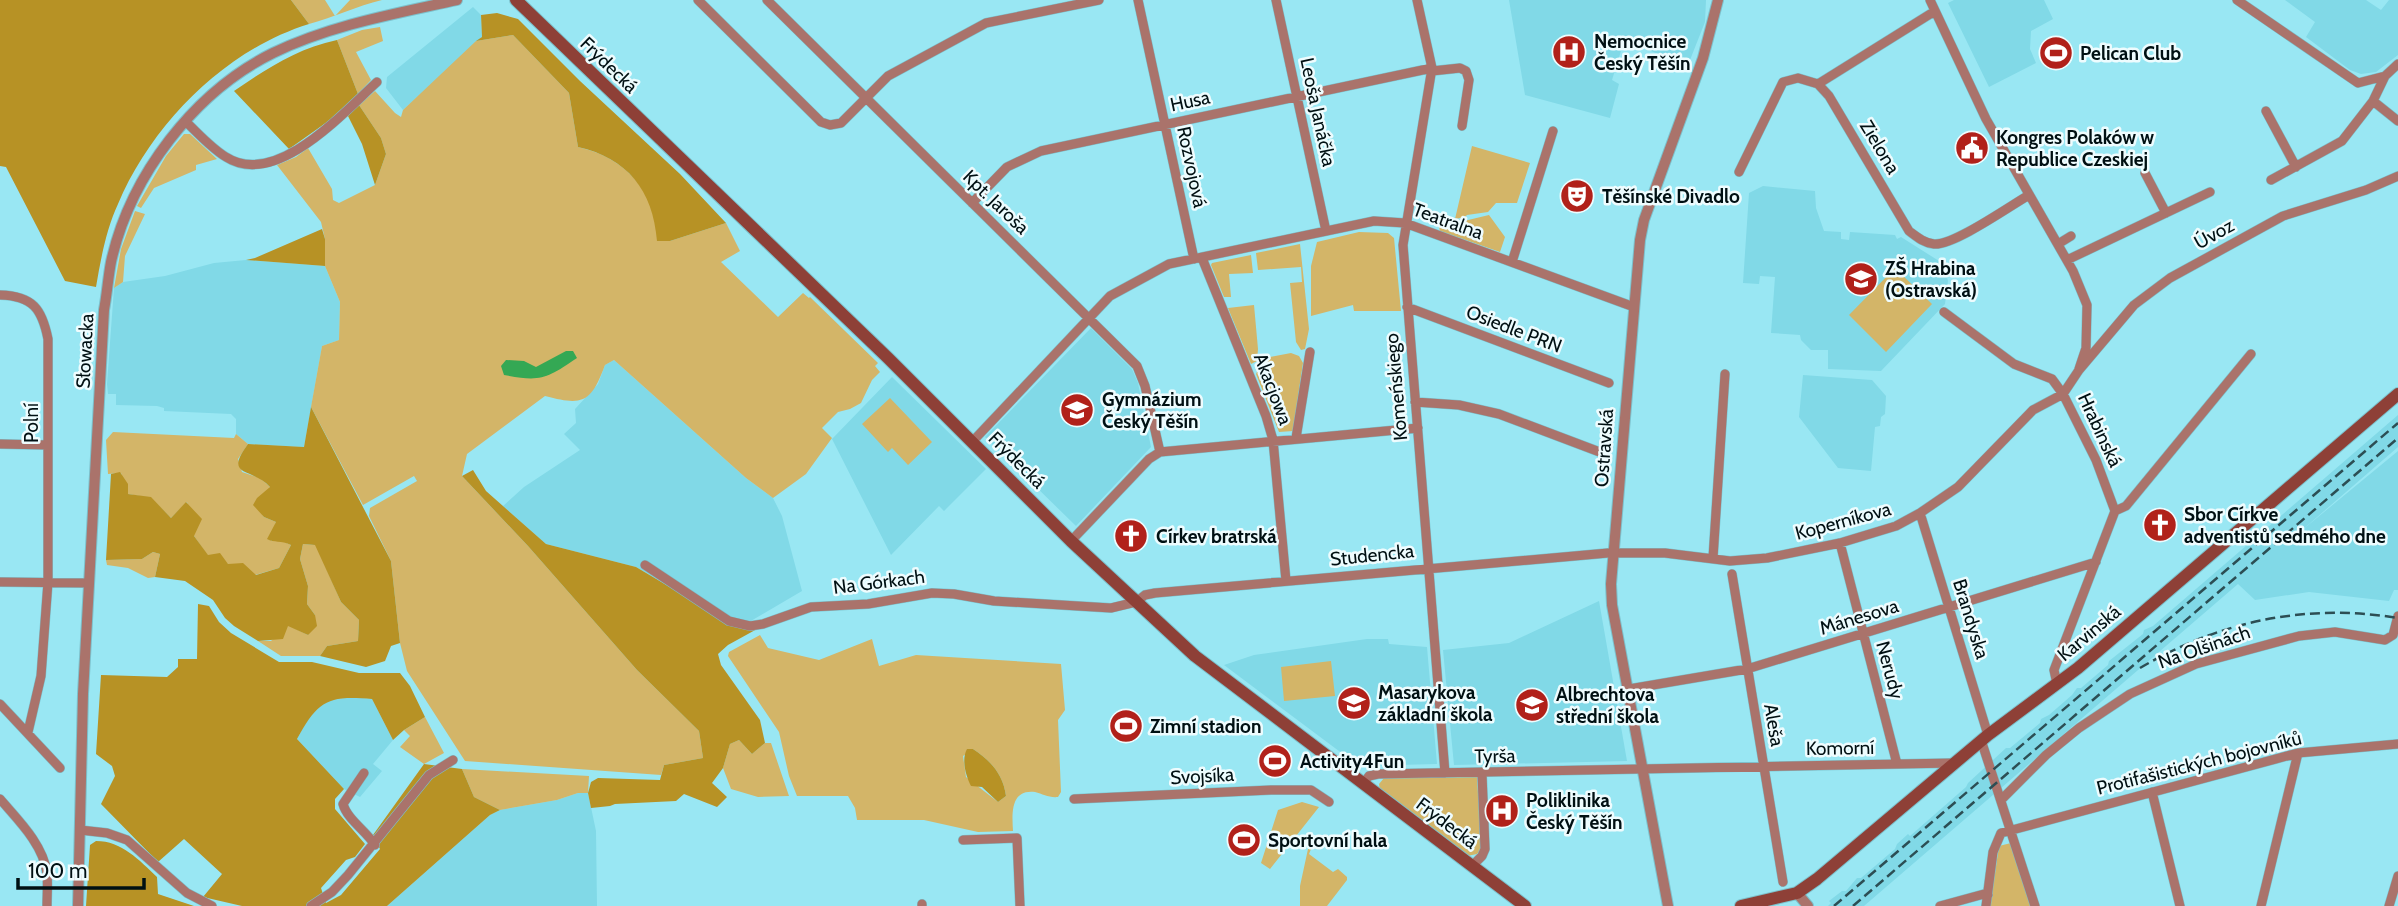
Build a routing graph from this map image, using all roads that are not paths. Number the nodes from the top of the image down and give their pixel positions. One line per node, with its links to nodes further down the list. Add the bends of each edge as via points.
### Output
1 (456, 0): 24 (street, Słowacka, via 344,26 271,54 234,77)
2 (516, 0): 59 (main road, Frýdecká)
3 (698, 0): 21 (street, via 821,122 841,123)
4 (767, 0): 21 (street, Kpt. Jaroša)
5 (1099, 0): 21 (street, via 986,23 888,76)
6 (1138, 0): 26 (street, Rozvojová)
7 (1276, 0): 20 (street, Leoša Janáčka)
8 (1417, 0): 14 (street, Komeńskiego)
9 (1718, 0): 47 (street, Ostravská, via 1703,58 1644,220)
10 (1930, 0): 12 (street, Hrabinská)
11 (2237, 0): 16 (street, via 2358,83)
12 (1935, 12): 17 (street); 35 (street, Hrabinská, via 1986,119)
13 (2398, 64): 16 (street)
14 (1432, 69): 20 (street, Husa); 27 (street, Husa, via 1466,71 1469,80); 38 (street, Komeńskiego)
15 (1785, 69): 18 (street)
16 (2385, 76): 22 (street)
17 (1812, 78): 18 (street); 35 (street, Zielona, via 1829,96 1909,231 1923,241 1935,244 1957,237)
18 (1789, 81): 30 (street, via 1783,82)
19 (377, 82): 24 (street, via 292,154 265,162 238,163 226,157)
20 (1297, 96): 26 (street, Husa); 39 (street, Leoša Janáčka)
21 (866, 98): 36 (street, Kpt. Jaroša)
22 (2373, 101): 25 (street); 29 (street, via 2342,141)
23 (2266, 111): 29 (street)
24 (185, 121): 79 (street, Słowacka, via 131,206 111,261 104,310)
25 (2398, 121)
26 (1165, 125): 36 (street, Husa, via 1041,151 1007,167); 42 (street, Rozvojová)
27 (1462, 126)
28 (1553, 131): 44 (street)
29 (2296, 167): 33 (street)
30 (1739, 172)
31 (2145, 173): 37 (street)
32 (2398, 176): 52 (street, Úvoz, via 2283,216 2170,278 2134,305)
33 (2271, 180)
34 (2210, 192): 37 (street, Úvoz)
35 (2029, 195): 41 (street, Hrabinská)
36 (972, 203): 49 (street, Kpt. Jaroša)
37 (2166, 213): 43 (street, Úvoz)
38 (1405, 223): 39 (street, Teatralna, via 1374,221); 44 (street, Teatralna); 46 (street, Komeńskiego)
39 (1326, 231): 42 (street, Teatralna)
40 (2070, 236): 41 (street)
41 (2058, 244): 43 (street, Hrabinská)
42 (1198, 258): 49 (street, Teatralna, via 1170,264 1110,296); 61 (street, Akacjowa)
43 (2067, 260): 52 (street, Hrabinská, via 2087,305 2086,348)
44 (1512, 262): 47 (street, Teatralna)
45 (0, 295): 63 (street, Polní, via 35,306 44,318)
46 (1407, 307): 54 (street, Osiedle PRN); 57 (street, Komeńskiego)
47 (1634, 307): 70 (street, Ostravská)
48 (1944, 312): 55 (street, via 2014,364 2052,379)
49 (1090, 318): 59 (street); 64 (street, Kpt. Jaroša, via 1137,366)
50 (1310, 352): 60 (street)
51 (2251, 354): 66 (street, via 2126,506)
52 (2079, 370): 55 (street, Hrabinská)
53 (1725, 374): 71 (street)
54 (1609, 383)
55 (2063, 394): 66 (street, Hrabinská); 67 (street, Koperníkova, via 2033,410 1958,487)
56 (2398, 394): 85 (main road, Karvinská)
57 (1415, 402): 58 (street, Komeńskiego); 65 (street, via 1499,414)
58 (1418, 428): 60 (street); 74 (street, Komeńskiego)
59 (976, 438): 68 (main road, Frýdecká)
60 (1296, 438): 61 (street)
61 (1273, 440): 64 (street); 76 (street, Akacjowa)
62 (0, 444): 63 (street)
63 (48, 444): 78 (street, Polní)
64 (1160, 452): 68 (street)
65 (1605, 454)
66 (2115, 511): 72 (street)
67 (1920, 513): 69 (street, Koperníkova, via 1896,526); 81 (street, Brandyska)
68 (1071, 541): 80 (main road, Frýdecká)
69 (1840, 543): 71 (street, Koperníkova, via 1766,558); 83 (street, Nerudy)
70 (1614, 553): 71 (street, Koperníkova); 74 (street, Studencka); 86 (street, Ostravská, via 1612,605)
71 (1713, 558)
72 (2096, 562): 81 (street, Mánesova); 85 (street, via 2054,670)
73 (645, 565): 80 (street, Na Górkach, via 729,621 750,626 811,607 932,593 1111,608)
74 (1428, 568): 76 (street, Studencka); 99 (street, Komeńskiego)
75 (1732, 574): 84 (street, Aleša)
76 (1286, 581): 80 (street, Studencka, via 1155,593)
77 (0, 582): 78 (street)
78 (48, 582): 79 (street); 88 (street, Polní, via 41,676)
79 (89, 583): 107 (street, Słowacka)
80 (1136, 602): 101 (main road, Frýdecká, via 1195,656)
81 (1949, 607): 83 (street, Mánesova); 89 (street, Brandyska)
82 (2398, 616): 105 (street, Na Olšinách, via 2393,635 2385,640 2335,632 2299,636 2196,664 2130,694 2046,755)
83 (1863, 634): 84 (street, Mánesova); 93 (street, Nerudy)
84 (1747, 669): 86 (street, Mánesova); 95 (street, Aleša)
85 (2057, 684): 89 (main road, Karvinská)
86 (1629, 690): 97 (street, Ostravská)
87 (0, 704): 88 (street)
88 (28, 732): 96 (street)
89 (1984, 738): 94 (main road, Karvinská); 105 (street, Brandyska)
90 (2398, 744): 91 (street, Protifašistických bojovníků)
91 (2298, 752): 102 (street, Protifašistických bojovníků); 129 (street)
92 (453, 760): 110 (street, via 429,775)
93 (1897, 764): 94 (street, Komorní); 95 (street, Komorní)
94 (1953, 764): 114 (main road, Karvinská)
95 (1763, 767): 97 (street, Komorní); 113 (street, Aleša)
96 (61, 768)
97 (1637, 771): 100 (street, Tyrša); 122 (street, Ostravská)
98 (364, 774): 110 (street, via 343,804)
99 (1445, 774): 100 (street, Tyrša); 101 (street, Tyrša, via 1378,774)
100 (1482, 774): 111 (street, via 1485,849)
101 (1363, 784): 111 (main road, Frýdecká)
102 (2152, 792): 108 (street, Protifašistických bojovníků); 128 (street)
103 (0, 799): 116 (street, via 42,858 47,871)
104 (1074, 799): 106 (street, Svojsíka, via 1311,790)
105 (2002, 799): 108 (street, Brandyska)
106 (1329, 802)
107 (80, 830): 117 (street, Słowacka); 118 (street, via 127,840 187,893)
108 (2012, 830): 115 (street, via 2001,833 1994,844); 127 (street, Brandyska)
109 (963, 841): 120 (street, via 1017,838)
110 (375, 845): 119 (street, via 332,892)
111 (1472, 866): 121 (main road, Frýdecká)
112 (2398, 876): 130 (street)
113 (1783, 882)
114 (1797, 892): 123 (main road); 124 (street)
115 (1988, 895): 125 (street); 126 (street)
116 (47, 906)
117 (78, 906)
118 (212, 906)
119 (311, 906)
120 (1020, 906)
121 (1525, 906)
122 (1668, 906)
123 (1741, 906)
124 (1808, 906)
125 (1940, 906)
126 (1986, 906)
127 (2035, 906)
128 (2180, 906)
129 (2261, 906)
130 (2389, 906)

